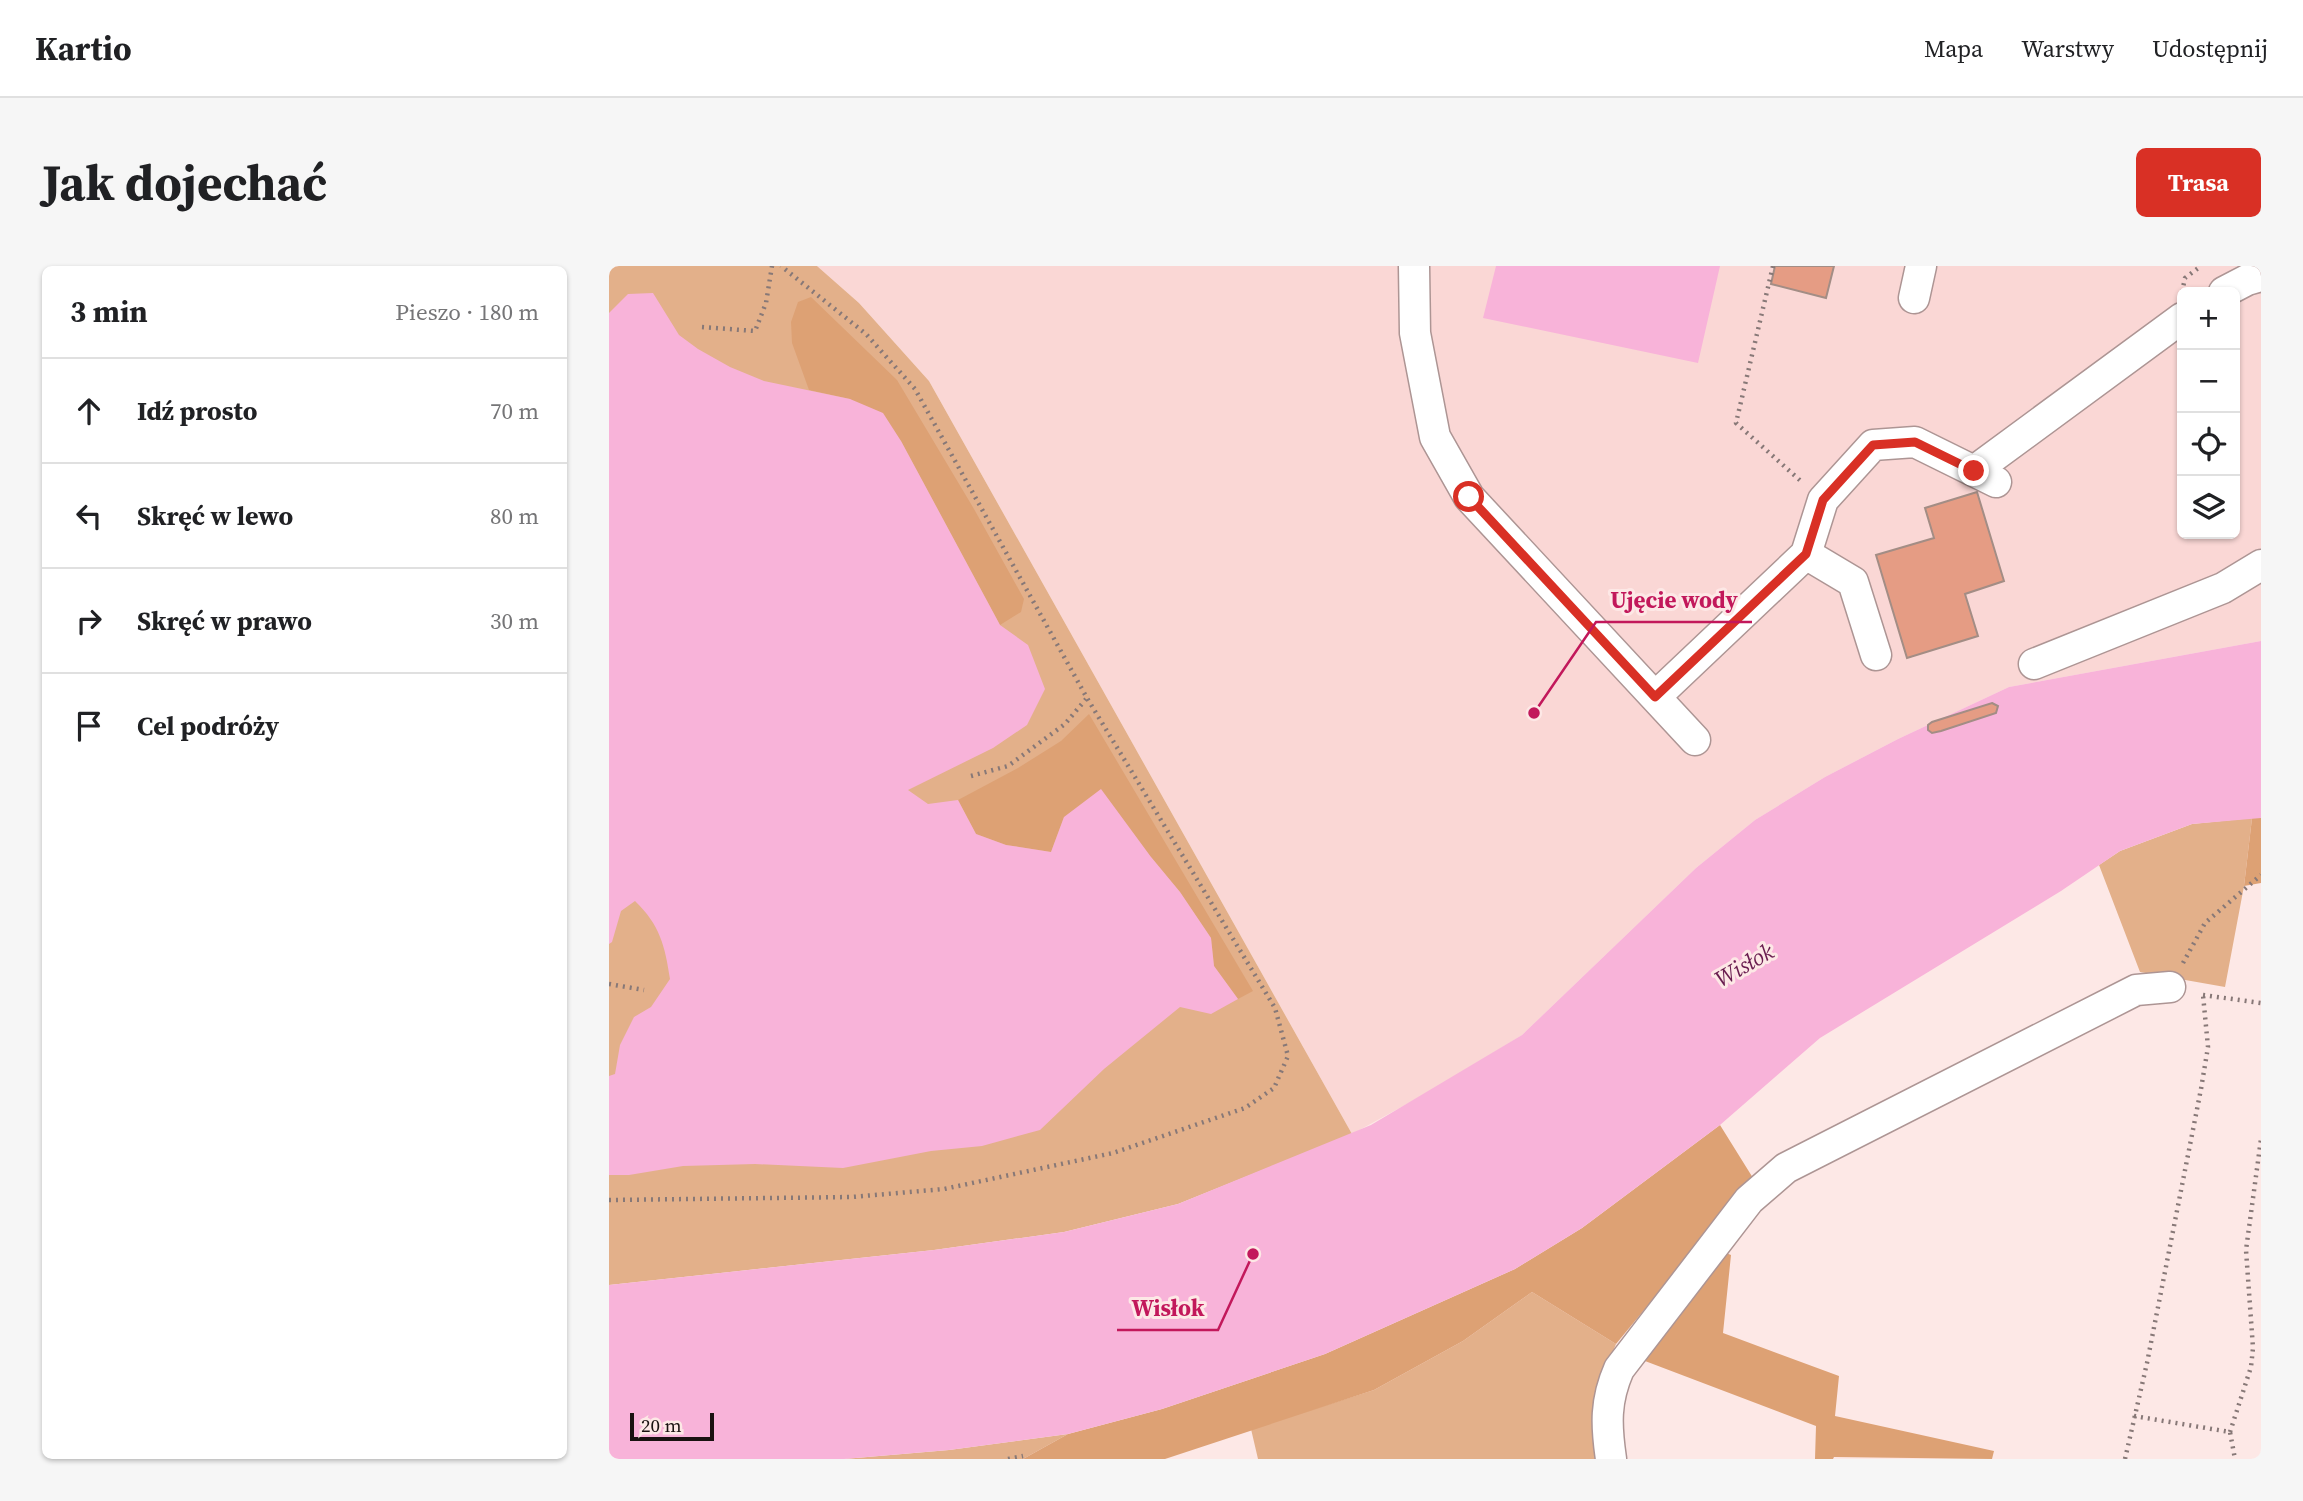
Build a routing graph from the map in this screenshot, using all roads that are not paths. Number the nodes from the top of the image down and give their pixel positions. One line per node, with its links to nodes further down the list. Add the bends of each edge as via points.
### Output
1 (1414, 266): 11 (lane, via 1415,333 1442,449 1469,497)
2 (1921, 266): 5 (lane)
3 (2261, 276): 4 (lane)
4 (2233, 287)
5 (1914, 298)
6 (2177, 322): 7 (lane, via 1985,476 1915,442 1873,445 1823,500)
7 (1806, 554): 9 (lane, via 1853,583); 11 (lane)
8 (2261, 565): 10 (lane, via 2223,588)
9 (1875, 655)
10 (2034, 664)
11 (1655, 697): 12 (lane)
12 (1695, 740)
13 (2169, 987): 14 (lane, via 2136,990 1786,1168 1749,1200 1619,1369 1609,1392)
14 (1611, 1459)

